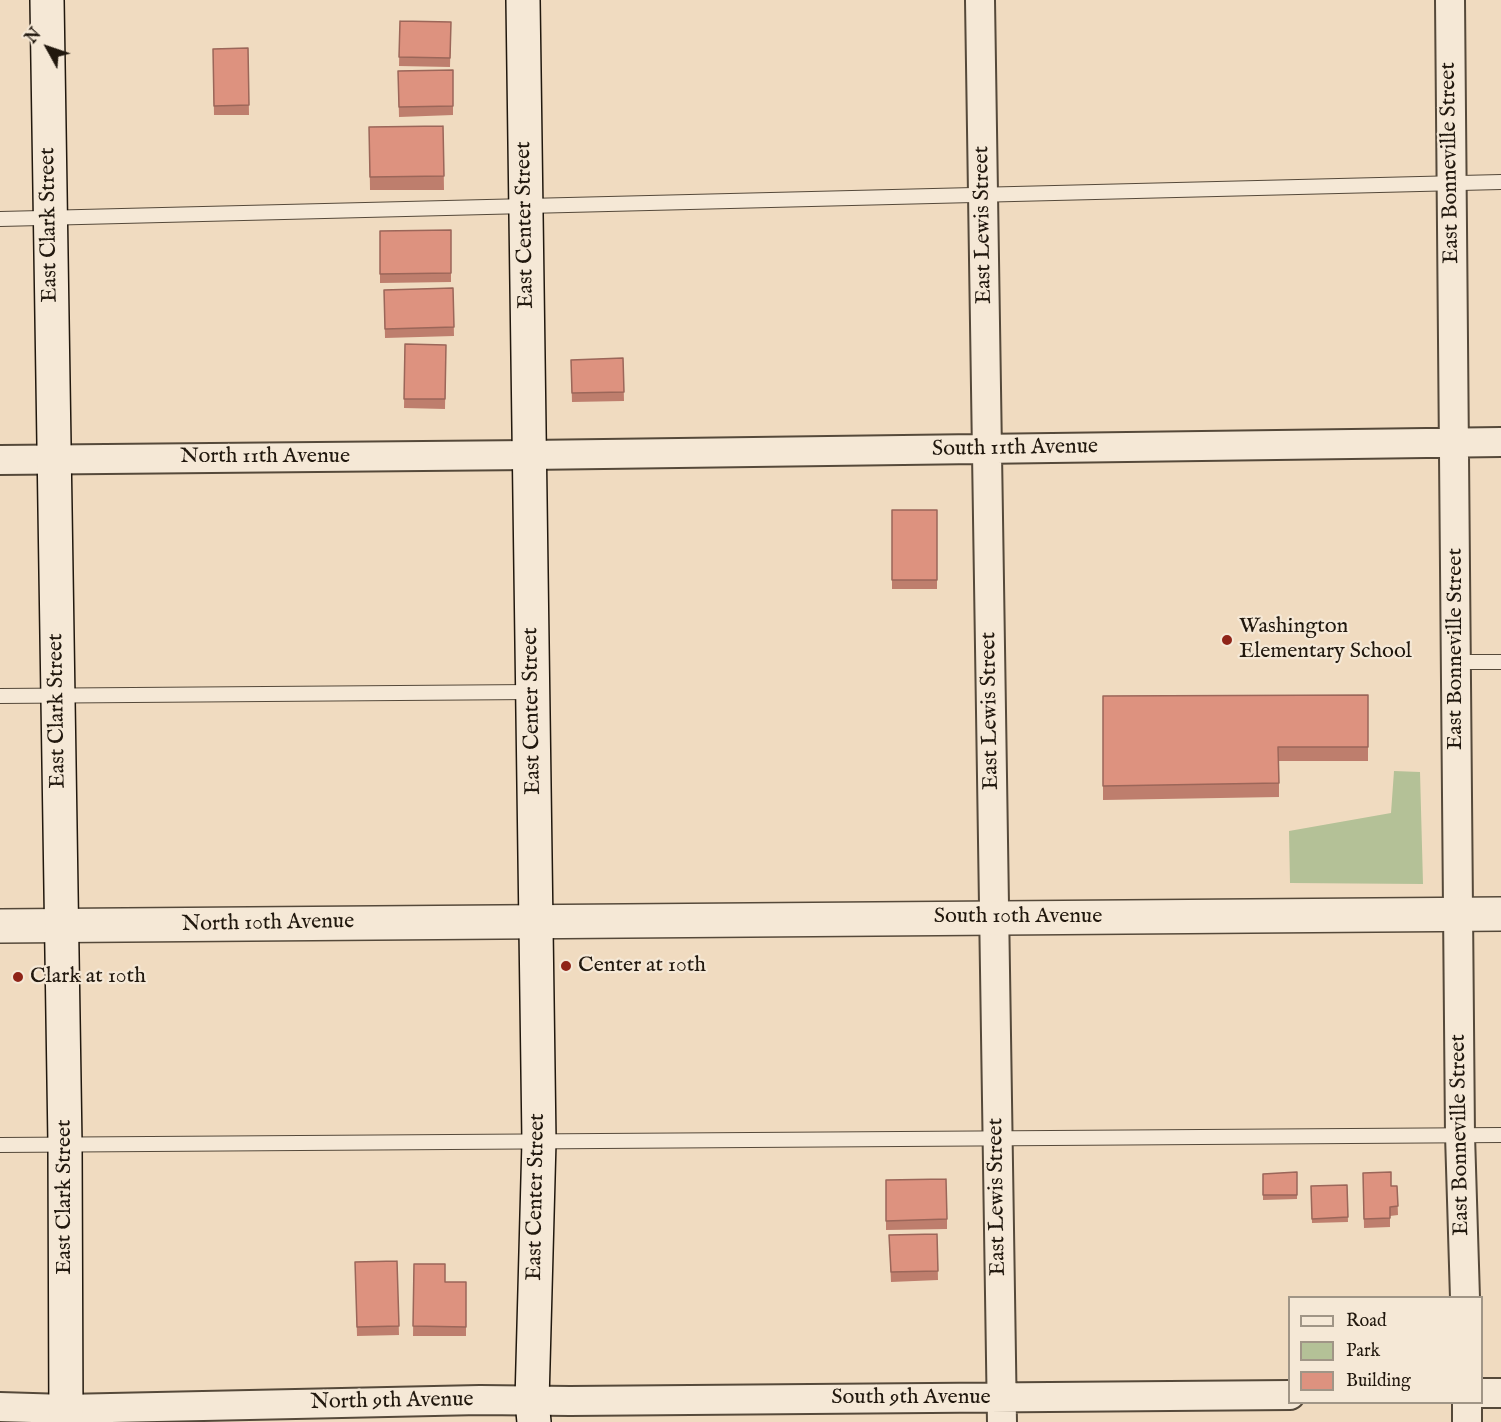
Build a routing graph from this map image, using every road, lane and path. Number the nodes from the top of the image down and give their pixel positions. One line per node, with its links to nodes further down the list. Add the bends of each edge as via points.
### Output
1 (46, 0): 9 (main road, East Clark Street)
2 (523, 0): 8 (main road, East Center Street)
3 (980, 0): 7 (street, East Lewis Street)
4 (1450, 0): 6 (street, East Bonneville Street)
5 (1501, 182): 6 (lane)
6 (1451, 183): 7 (lane); 11 (street, East Bonneville Street)
7 (983, 195): 8 (lane); 13 (street, East Lewis Street)
8 (526, 206): 9 (lane); 14 (main road, East Center Street)
9 (50, 218): 10 (lane); 15 (main road, East Clark Street)
10 (0, 219)
11 (1454, 442): 12 (street, South 11th Avenue); 13 (street, South 11th Avenue); 17 (street, East Bonneville Street)
12 (1501, 442)
13 (987, 449): 14 (street, South 11th Avenue); 24 (street, East Lewis Street)
14 (529, 455): 15 (street, North 11th Avenue); 19 (main road, East Center Street)
15 (54, 459): 16 (street, North 11th Avenue); 20 (main road, East Clark Street)
16 (0, 460)
17 (1456, 662): 18 (lane); 22 (street, East Bonneville Street)
18 (1501, 662)
19 (532, 692): 20 (lane); 25 (main road, East Center Street)
20 (58, 695): 21 (lane); 27 (main road, East Clark Street)
21 (0, 696)
22 (1458, 914): 23 (main road, South 10th Avenue); 24 (main road, South 10th Avenue); 28 (street, East Bonneville Street)
23 (1501, 914)
24 (994, 918): 25 (main road, South 10th Avenue); 30 (street, East Lewis Street)
25 (536, 921): 27 (main road, North 10th Avenue); 31 (main road, East Center Street)
26 (0, 926): 27 (main road, North 10th Avenue)
27 (62, 926): 32 (main road, East Clark Street)
28 (1460, 1135): 29 (lane); 30 (lane); 34 (street, East Bonneville Street)
29 (1501, 1135)
30 (998, 1138): 31 (lane); 40 (street, East Lewis Street)
31 (539, 1141): 32 (lane); 41 (main road, East Center Street)
32 (65, 1144): 33 (lane); 42 (main road, East Clark Street)
33 (0, 1145)
34 (1465, 1296)
35 (1501, 1392): 36 (street)
36 (1483, 1393)
37 (1288, 1395): 40 (street, South 9th Avenue)
38 (1467, 1404): 43 (street)
39 (0, 1407): 42 (street, North 9th Avenue)
40 (1002, 1410): 41 (street, South 9th Avenue)
41 (533, 1412): 42 (street, North 9th Avenue, via 480,1400)
42 (65, 1415)
43 (1467, 1422)

